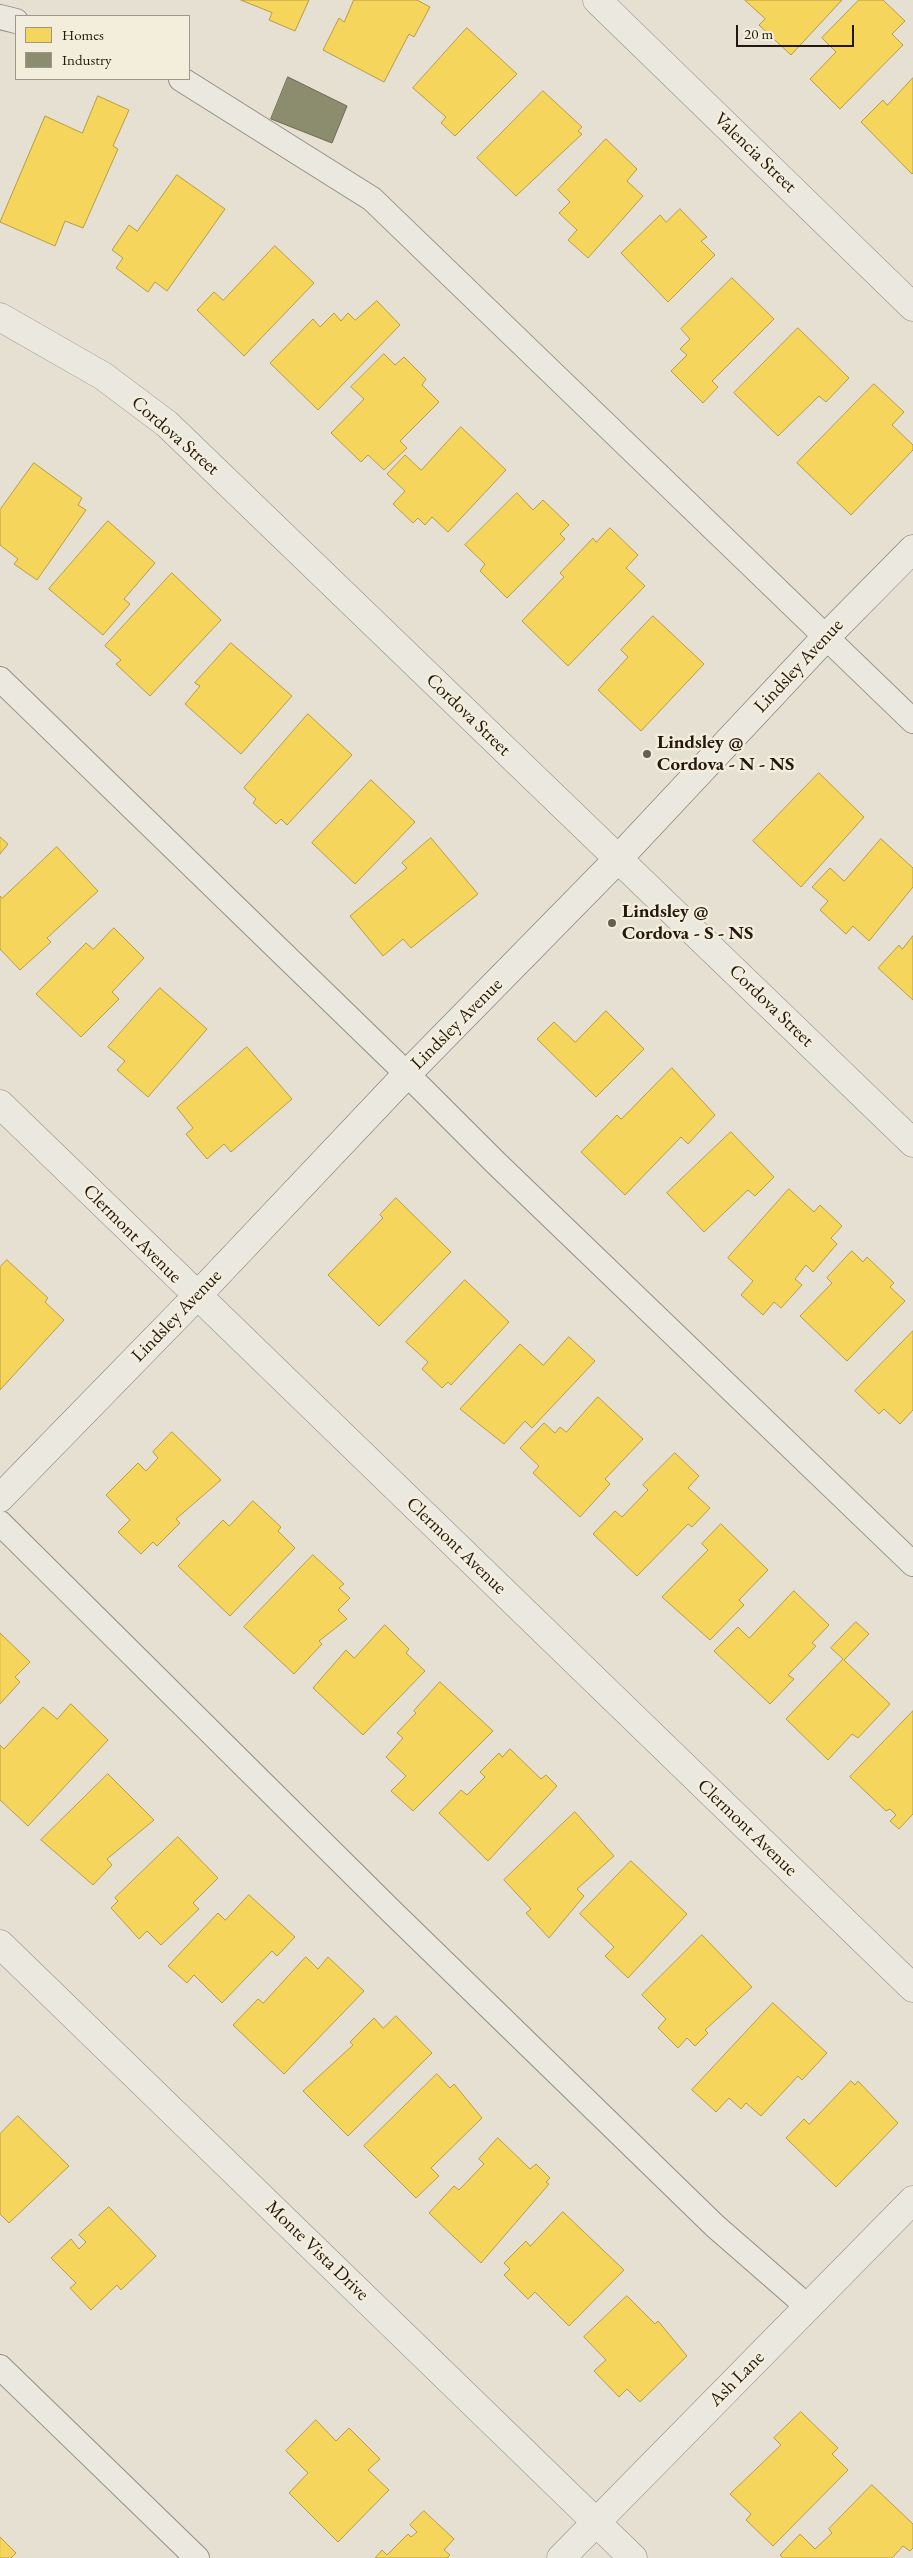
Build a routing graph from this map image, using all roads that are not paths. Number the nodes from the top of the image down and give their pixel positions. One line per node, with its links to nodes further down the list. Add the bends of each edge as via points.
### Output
1 (597, 0): 5 (street, Valencia Street)
2 (0, 17): 3 (lane)
3 (15, 21)
4 (183, 80): 8 (lane, via 372,199)
5 (913, 307)
6 (0, 317): 11 (street, Cordova Street, via 103,376 167,424)
7 (913, 549): 8 (street, Lindsley Avenue)
8 (826, 637): 10 (lane); 11 (street, Lindsley Avenue)
9 (0, 679): 12 (lane)
10 (913, 721)
11 (617, 860): 12 (street, Lindsley Avenue); 14 (street, Cordova Street)
12 (407, 1074): 15 (street, Lindsley Avenue); 18 (lane)
13 (0, 1104): 15 (street, Clermont Avenue)
14 (913, 1144)
15 (196, 1297): 16 (street, Lindsley Avenue); 20 (street, Clermont Avenue)
16 (0, 1498)
17 (0, 1523): 22 (lane, via 383,1903 694,2205)
18 (913, 1564)
19 (0, 1944): 24 (street, Monte Vista Drive)
20 (913, 1988)
21 (913, 2200): 22 (street, Ash Lane)
22 (808, 2307): 24 (street, Ash Lane)
23 (0, 2367): 25 (lane)
24 (595, 2521): 26 (street, Ash Lane); 27 (street, Monte Vista Drive)
25 (197, 2558)
26 (561, 2558)
27 (634, 2558)

